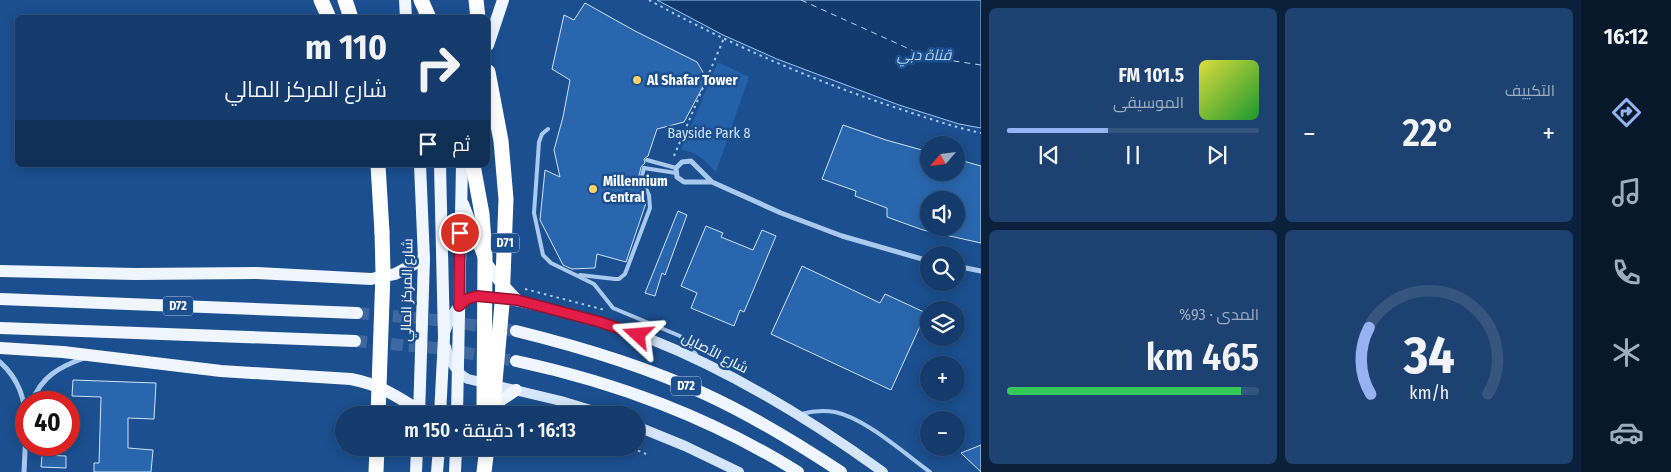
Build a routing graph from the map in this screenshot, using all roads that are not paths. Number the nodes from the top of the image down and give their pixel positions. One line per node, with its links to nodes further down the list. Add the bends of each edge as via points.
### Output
1 (321, 0): 7 (highway)
2 (344, 0): 8 (highway)
3 (405, 0): 9 (main road)
4 (421, 0): 10 (main road); 11 (highway, bridge)
5 (476, 0): 12 (highway)
6 (503, 0): 13 (main road)
7 (328, 15)
8 (350, 15)
9 (406, 15)
10 (423, 15)
11 (428, 15)
12 (478, 15)
13 (490, 39)
14 (490, 83): 57 (highway, D71, bridge, via 501,141 506,199)
15 (548, 129): 30 (lane, via 540,142 534,213 540,244 546,259)
16 (647, 160): 22 (lane)
17 (378, 167): 50 (highway, bridge, via 383,273)
18 (420, 167): 25 (main road, شارع المركز المالي)
19 (440, 167): 31 (main road)
20 (462, 167): 24 (main road)
21 (473, 167): 55 (highway, bridge, via 485,256)
22 (676, 170): 23 (street, via 677,177 684,182); 23 (street, via 682,162 691,161); 30 (lane, via 644,168 642,180 649,195 650,208 625,274 619,279)
23 (712, 182): 26 (street, via 824,230)
24 (460, 198): 32 (main road); 34 (main road, via 486,263)
25 (424, 259): 28 (main road, via 395,274 371,279 257,274); 52 (main road, شارع المركز المالي)
26 (920, 259)
27 (965, 268): 29 (street)
28 (0, 271)
29 (981, 271)
30 (577, 275): 43 (lane, via 594,284 612,308 680,336)
31 (442, 286): 32 (main road, via 446,292 452,293); 39 (main road)
32 (459, 286): 35 (main road)
33 (0, 299): 36 (main road, D72)
34 (517, 300): 35 (street, شارع الأصايل, via 477,296); 43 (street, شارع الأصايل, via 625,330)
35 (459, 306): 39 (street); 46 (main road)
36 (357, 313)
37 (0, 328): 40 (main road, D72)
38 (516, 331): 75 (main road, D72, via 592,351 704,394 775,430)
39 (444, 337): 46 (street, via 450,360); 53 (main road)
40 (354, 341)
41 (0, 348): 42 (main road)
42 (92, 355): 49 (street, via 56,370); 51 (main road, via 221,371 356,380 385,389)
43 (699, 360): 59 (street, شارع الأصايل)
44 (516, 361): 74 (main road, D72, via 584,377 651,399 724,430)
45 (0, 362): 48 (street)
46 (459, 373): 47 (street, via 473,381); 54 (main road)
47 (516, 390): 56 (main road); 58 (street)
48 (20, 391)
49 (36, 391)
50 (378, 406)
51 (409, 406)
52 (419, 406)
53 (440, 406)
54 (457, 406)
55 (484, 406)
56 (493, 406)
57 (498, 406)
58 (577, 406)
59 (798, 415): 76 (street, شارع الأصايل); 77 (lane, via 822,411 847,416 876,432)
60 (645, 430): 73 (street)
61 (25, 456): 67 (street)
62 (377, 456): 68 (highway)
63 (417, 456): 69 (main road)
64 (439, 456): 70 (main road)
65 (457, 456): 71 (main road)
66 (485, 456): 72 (highway)
67 (24, 472)
68 (376, 472)
69 (416, 472)
70 (438, 472)
71 (455, 472)
72 (484, 472)
73 (739, 472)
74 (798, 472)
75 (841, 472)
76 (883, 472)
77 (930, 472)

